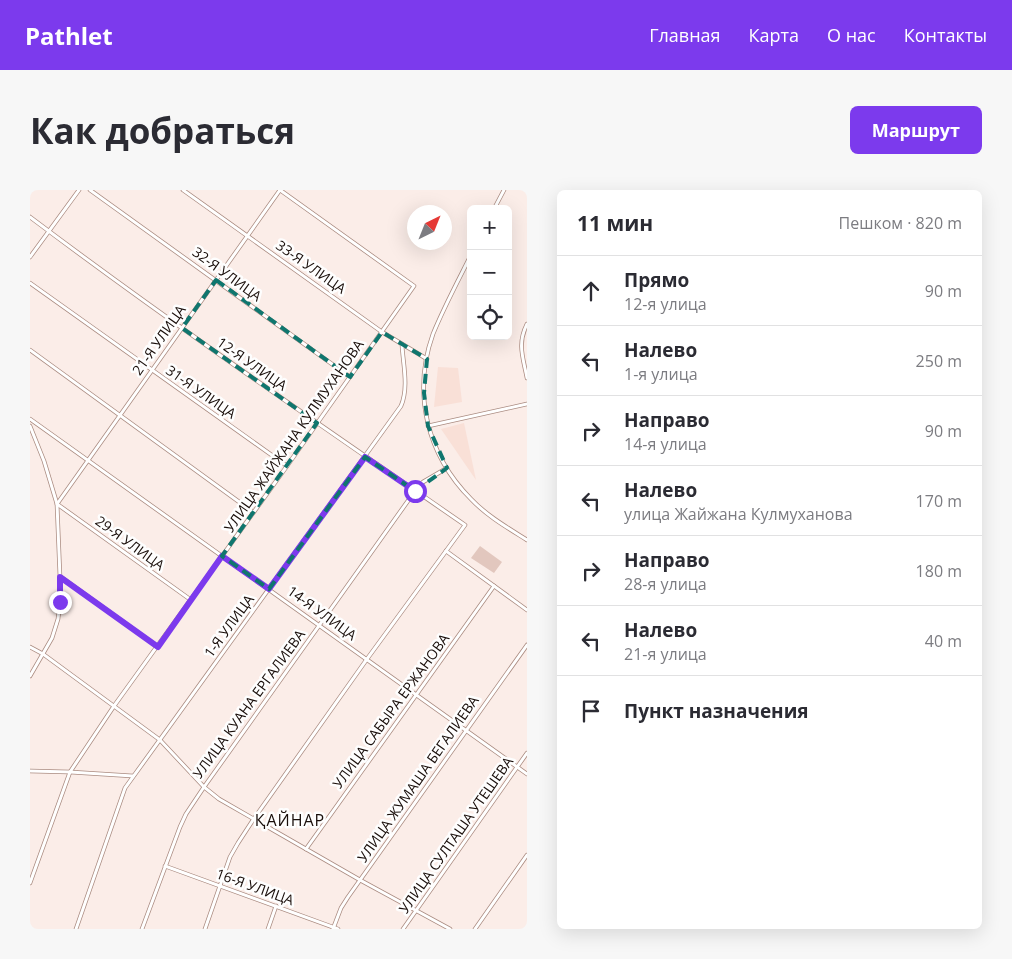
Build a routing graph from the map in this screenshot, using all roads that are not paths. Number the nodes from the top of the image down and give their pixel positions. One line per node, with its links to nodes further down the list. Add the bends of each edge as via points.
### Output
1 (79, 190): 8 (street)
2 (90, 190): 12 (street, 32-Я УЛИЦА)
3 (184, 190): 9 (street, 33-Я УЛИЦА)
4 (280, 190): 9 (street, 21-Я УЛИЦА); 16 (street, УЛИЦА ЖАЙЖАНА КУЛМУХАНОВА, via 414,286)
5 (504, 190): 6 (street)
6 (496, 205)
7 (30, 217): 8 (street, 12-Я УЛИЦА)
8 (49, 231): 10 (street); 15 (street, 12-Я УЛИЦА)
9 (247, 236): 12 (street, 21-Я УЛИЦА); 16 (street, 33-Я УЛИЦА)
10 (30, 257)
11 (467, 262): 19 (street, via 441,315)
12 (216, 280): 15 (street, 21-Я УЛИЦА); 21 (street, 32-Я УЛИЦА)
13 (30, 284): 20 (street, 31-Я УЛИЦА)
14 (527, 324): 22 (street, via 521,348)
15 (182, 328): 20 (street, 21-Я УЛИЦА); 26 (street, 12-Я УЛИЦА)
16 (382, 332): 17 (street, 33-Я УЛИЦА); 21 (street, УЛИЦА ЖАЙЖАНА КУЛМУХАНОВА)
17 (402, 345): 19 (street, 33-Я УЛИЦА); 29 (street, 1-Я УЛИЦА, via 405,398)
18 (30, 350): 24 (street)
19 (427, 359): 28 (street, via 424,394)
20 (152, 370): 24 (street, 21-Я УЛИЦА); 31 (street, 31-Я УЛИЦА)
21 (350, 376): 26 (street, УЛИЦА ЖАЙЖАНА КУЛМУХАНОВА)
22 (527, 378)
23 (527, 404): 28 (street)
24 (120, 415): 30 (street, 21-Я УЛИЦА); 35 (street)
25 (30, 419): 30 (street, 14-Я УЛИЦА)
26 (317, 423): 29 (street, 12-Я УЛИЦА); 31 (street, УЛИЦА ЖАЙЖАНА КУЛМУХАНОВА)
27 (30, 426): 34 (street)
28 (428, 426): 32 (street)
29 (365, 457): 33 (street, 12-Я УЛИЦА); 41 (street, 1-Я УЛИЦА)
30 (88, 460): 34 (street, 21-Я УЛИЦА); 38 (street, 14-Я УЛИЦА)
31 (286, 466): 35 (street, УЛИЦА ЖАЙЖАНА КУЛМУХАНОВА)
32 (447, 468): 33 (street, УЛИЦА КУАНА ЕРГАЛИЕВА, via 423,482); 36 (street, via 473,501)
33 (415, 491): 37 (street, 12-Я УЛИЦА, via 465,525); 44 (street, УЛИЦА КУАНА ЕРГАЛИЕВА)
34 (57, 504): 39 (street); 42 (street, 29-Я УЛИЦА)
35 (253, 512): 38 (street, УЛИЦА ЖАЙЖАНА КУЛМУХАНОВА)
36 (527, 540)
37 (446, 551): 40 (street); 49 (street)
38 (222, 556): 41 (street, 14-Я УЛИЦА); 42 (street, УЛИЦА ЖАЙЖАНА КУЛМУХАНОВА)
39 (60, 577): 47 (street); 48 (street, via 58,619)
40 (494, 586): 43 (street); 51 (street, УЛИЦА САБЫРА ЕРЖАНОВА)
41 (269, 589): 44 (street, 14-Я УЛИЦА); 54 (street, 1-Я УЛИЦА)
42 (191, 600): 47 (street, УЛИЦА ЖАЙЖАНА КУЛМУХАНОВА)
43 (527, 610)
44 (319, 625): 49 (street, 14-Я УЛИЦА); 61 (street, УЛИЦА КУАНА ЕРГАЛИЕВА)
45 (527, 645): 53 (street, УЛИЦА ЖУМАША БЕГАЛИЕВА)
46 (30, 647): 48 (street)
47 (158, 647): 52 (street, УЛИЦА ЖАЙЖАНА КУЛМУХАНОВА)
48 (42, 654): 50 (street); 52 (street)
49 (367, 659): 51 (street, 14-Я УЛИЦА); 62 (street)
50 (30, 676)
51 (416, 695): 53 (street, 14-Я УЛИЦА); 63 (street, УЛИЦА САБЫРА ЕРЖАНОВА)
52 (114, 706): 54 (street); 58 (street, УЛИЦА ЖАЙЖАНА КУЛМУХАНОВА)
53 (466, 730): 56 (street, 14-Я УЛИЦА); 66 (street, УЛИЦА ЖУМАША БЕГАЛИЕВА)
54 (160, 740): 60 (street, 1-Я УЛИЦА); 61 (street)
55 (527, 754): 56 (street, УЛИЦА СУЛТАША УТЕШЕВА)
56 (517, 767): 59 (street, 14-Я УЛИЦА); 70 (street, УЛИЦА СУЛТАША УТЕШЕВА)
57 (30, 771): 58 (street)
58 (70, 772): 60 (street); 67 (street, УЛИЦА ЖАЙЖАНА КУЛМУХАНОВА)
59 (527, 774)
60 (134, 776): 72 (street, 1-Я УЛИЦА, via 125,788)
61 (204, 787): 62 (street); 65 (street, УЛИЦА КУАНА ЕРГАЛИЕВА, via 186,814)
62 (253, 820): 63 (street); 68 (street, via 230,857)
63 (306, 849): 66 (street)
64 (527, 855): 79 (street)
65 (165, 866): 68 (street, 16-Я УЛИЦА); 73 (street, УЛИЦА КУАНА ЕРГАЛИЕВА)
66 (360, 880): 70 (street); 71 (street, УЛИЦА ЖУМАША БЕГАЛИЕВА, via 341,908)
67 (30, 884)
68 (220, 887): 69 (street, 16-Я УЛИЦА); 74 (street)
69 (276, 906): 71 (street, 16-Я УЛИЦА); 75 (street)
70 (416, 910): 77 (street, УЛИЦА СУЛТАША УТЕШЕВА); 78 (street)
71 (333, 928): 76 (street, 16-Я УЛИЦА)
72 (76, 929)
73 (142, 929)
74 (205, 929)
75 (268, 929)
76 (338, 929)
77 (404, 929)
78 (450, 929)
79 (475, 929)

